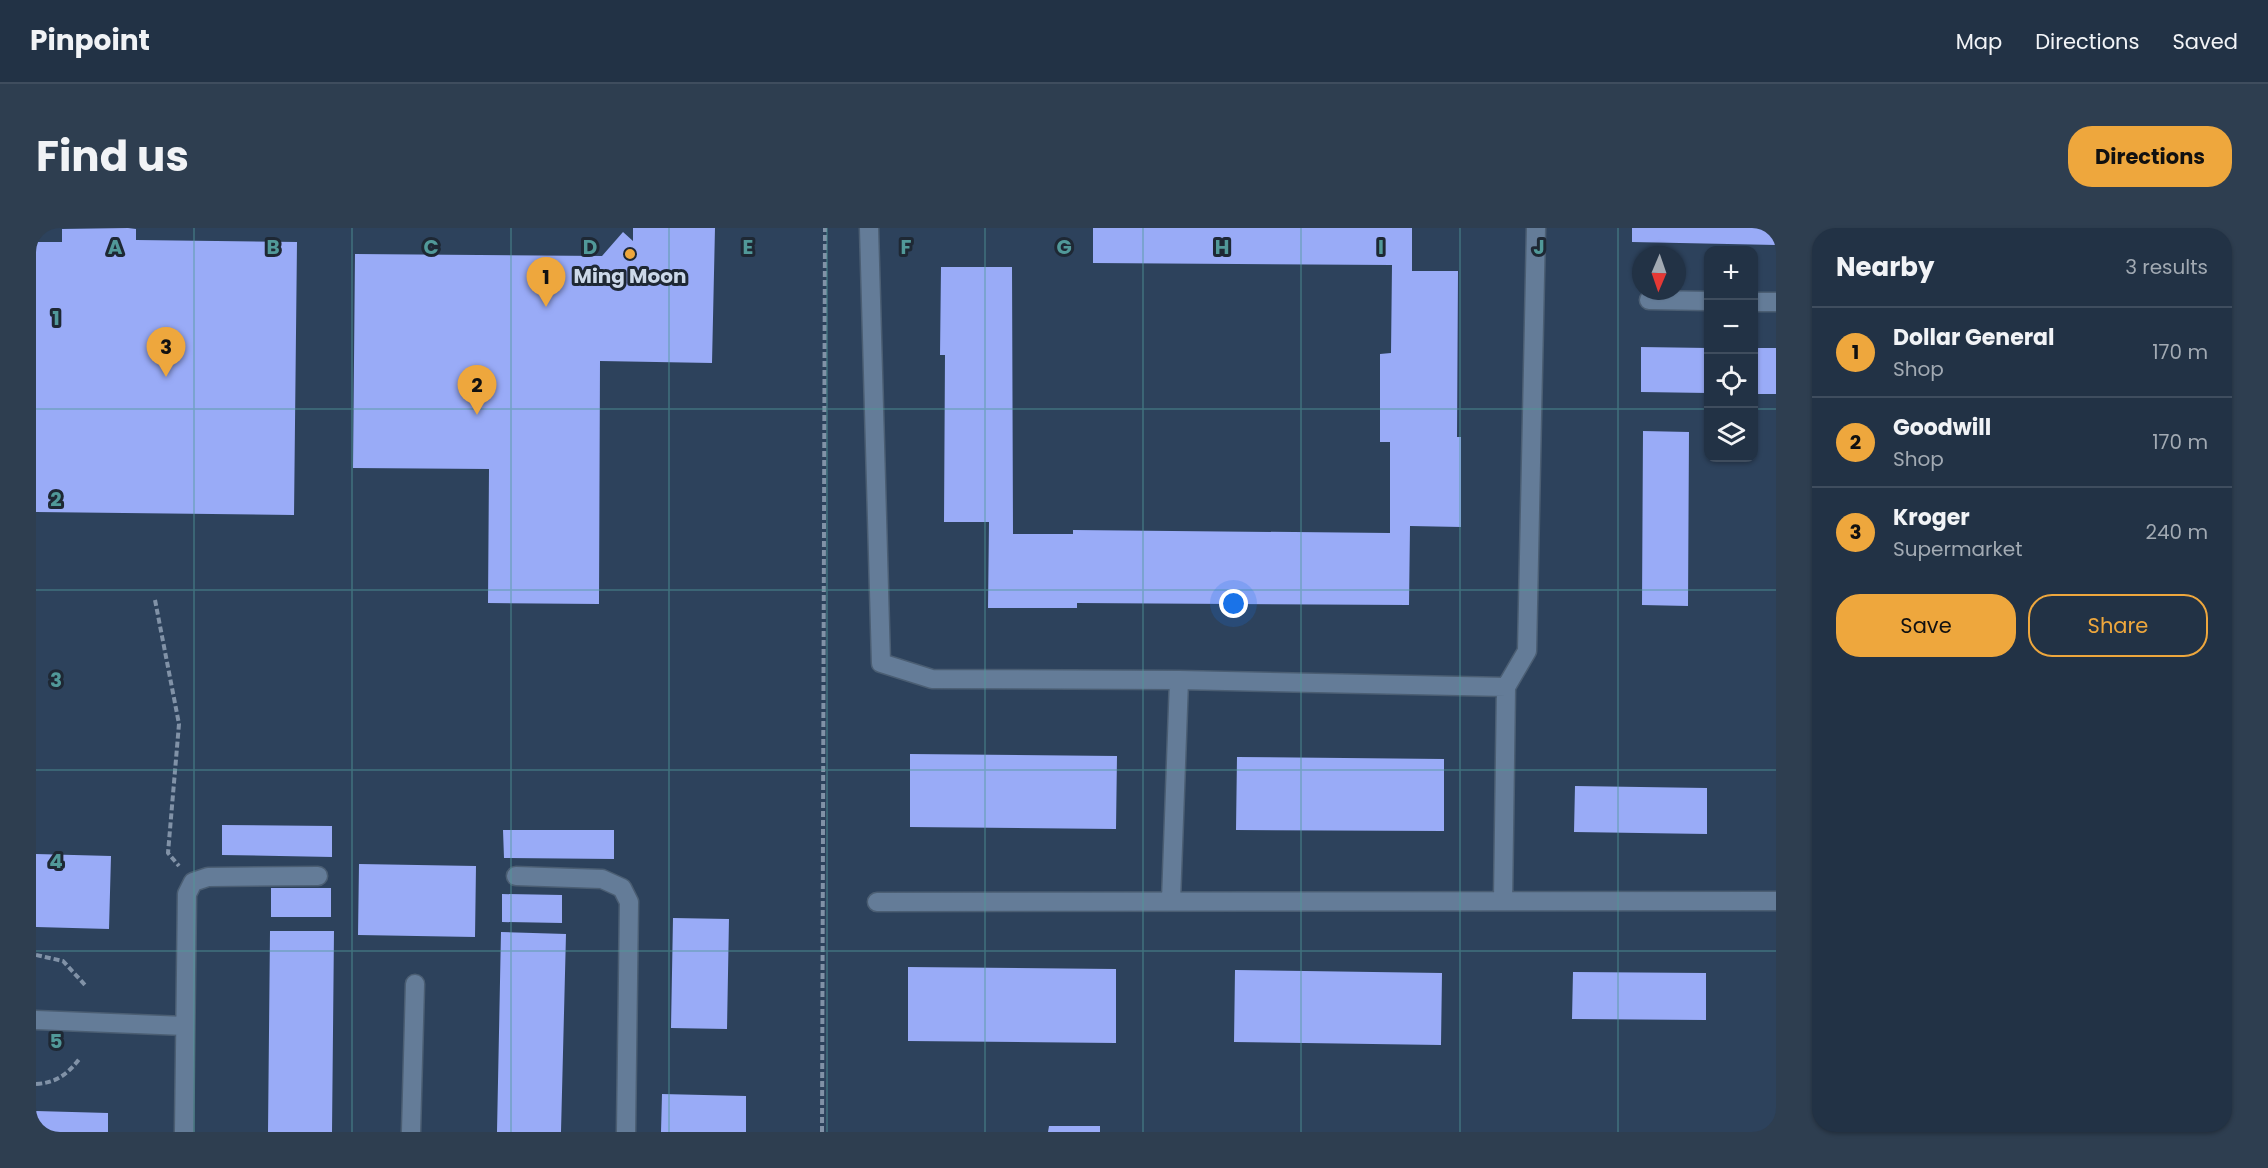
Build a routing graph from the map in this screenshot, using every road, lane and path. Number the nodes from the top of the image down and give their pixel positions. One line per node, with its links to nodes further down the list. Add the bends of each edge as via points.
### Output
1 (825, 228): 28 (path)
2 (869, 228): 9 (lane, via 881,663 932,679)
3 (1536, 228): 10 (lane, via 1527,651)
4 (1649, 300): 5 (lane)
5 (1704, 301)
6 (1758, 302): 7 (lane)
7 (1776, 302)
8 (155, 600): 13 (path, via 180,724 168,852)
9 (1179, 680): 10 (lane); 14 (lane)
10 (1506, 687): 15 (lane)
11 (318, 876): 13 (lane, via 208,877)
12 (516, 876): 27 (lane, via 602,879 622,888 629,902)
13 (193, 882): 22 (lane, via 187,894)
14 (1171, 901): 15 (lane); 17 (lane)
15 (1503, 901): 16 (lane)
16 (1776, 901)
17 (877, 902)
18 (36, 955): 20 (path, via 63,961)
19 (414, 984): 26 (lane)
20 (85, 986)
21 (36, 1020): 22 (lane)
22 (185, 1026): 25 (lane)
23 (80, 1058): 24 (path, via 60,1079)
24 (36, 1084)
25 (184, 1132)
26 (411, 1132)
27 (626, 1132)
28 (822, 1132)

